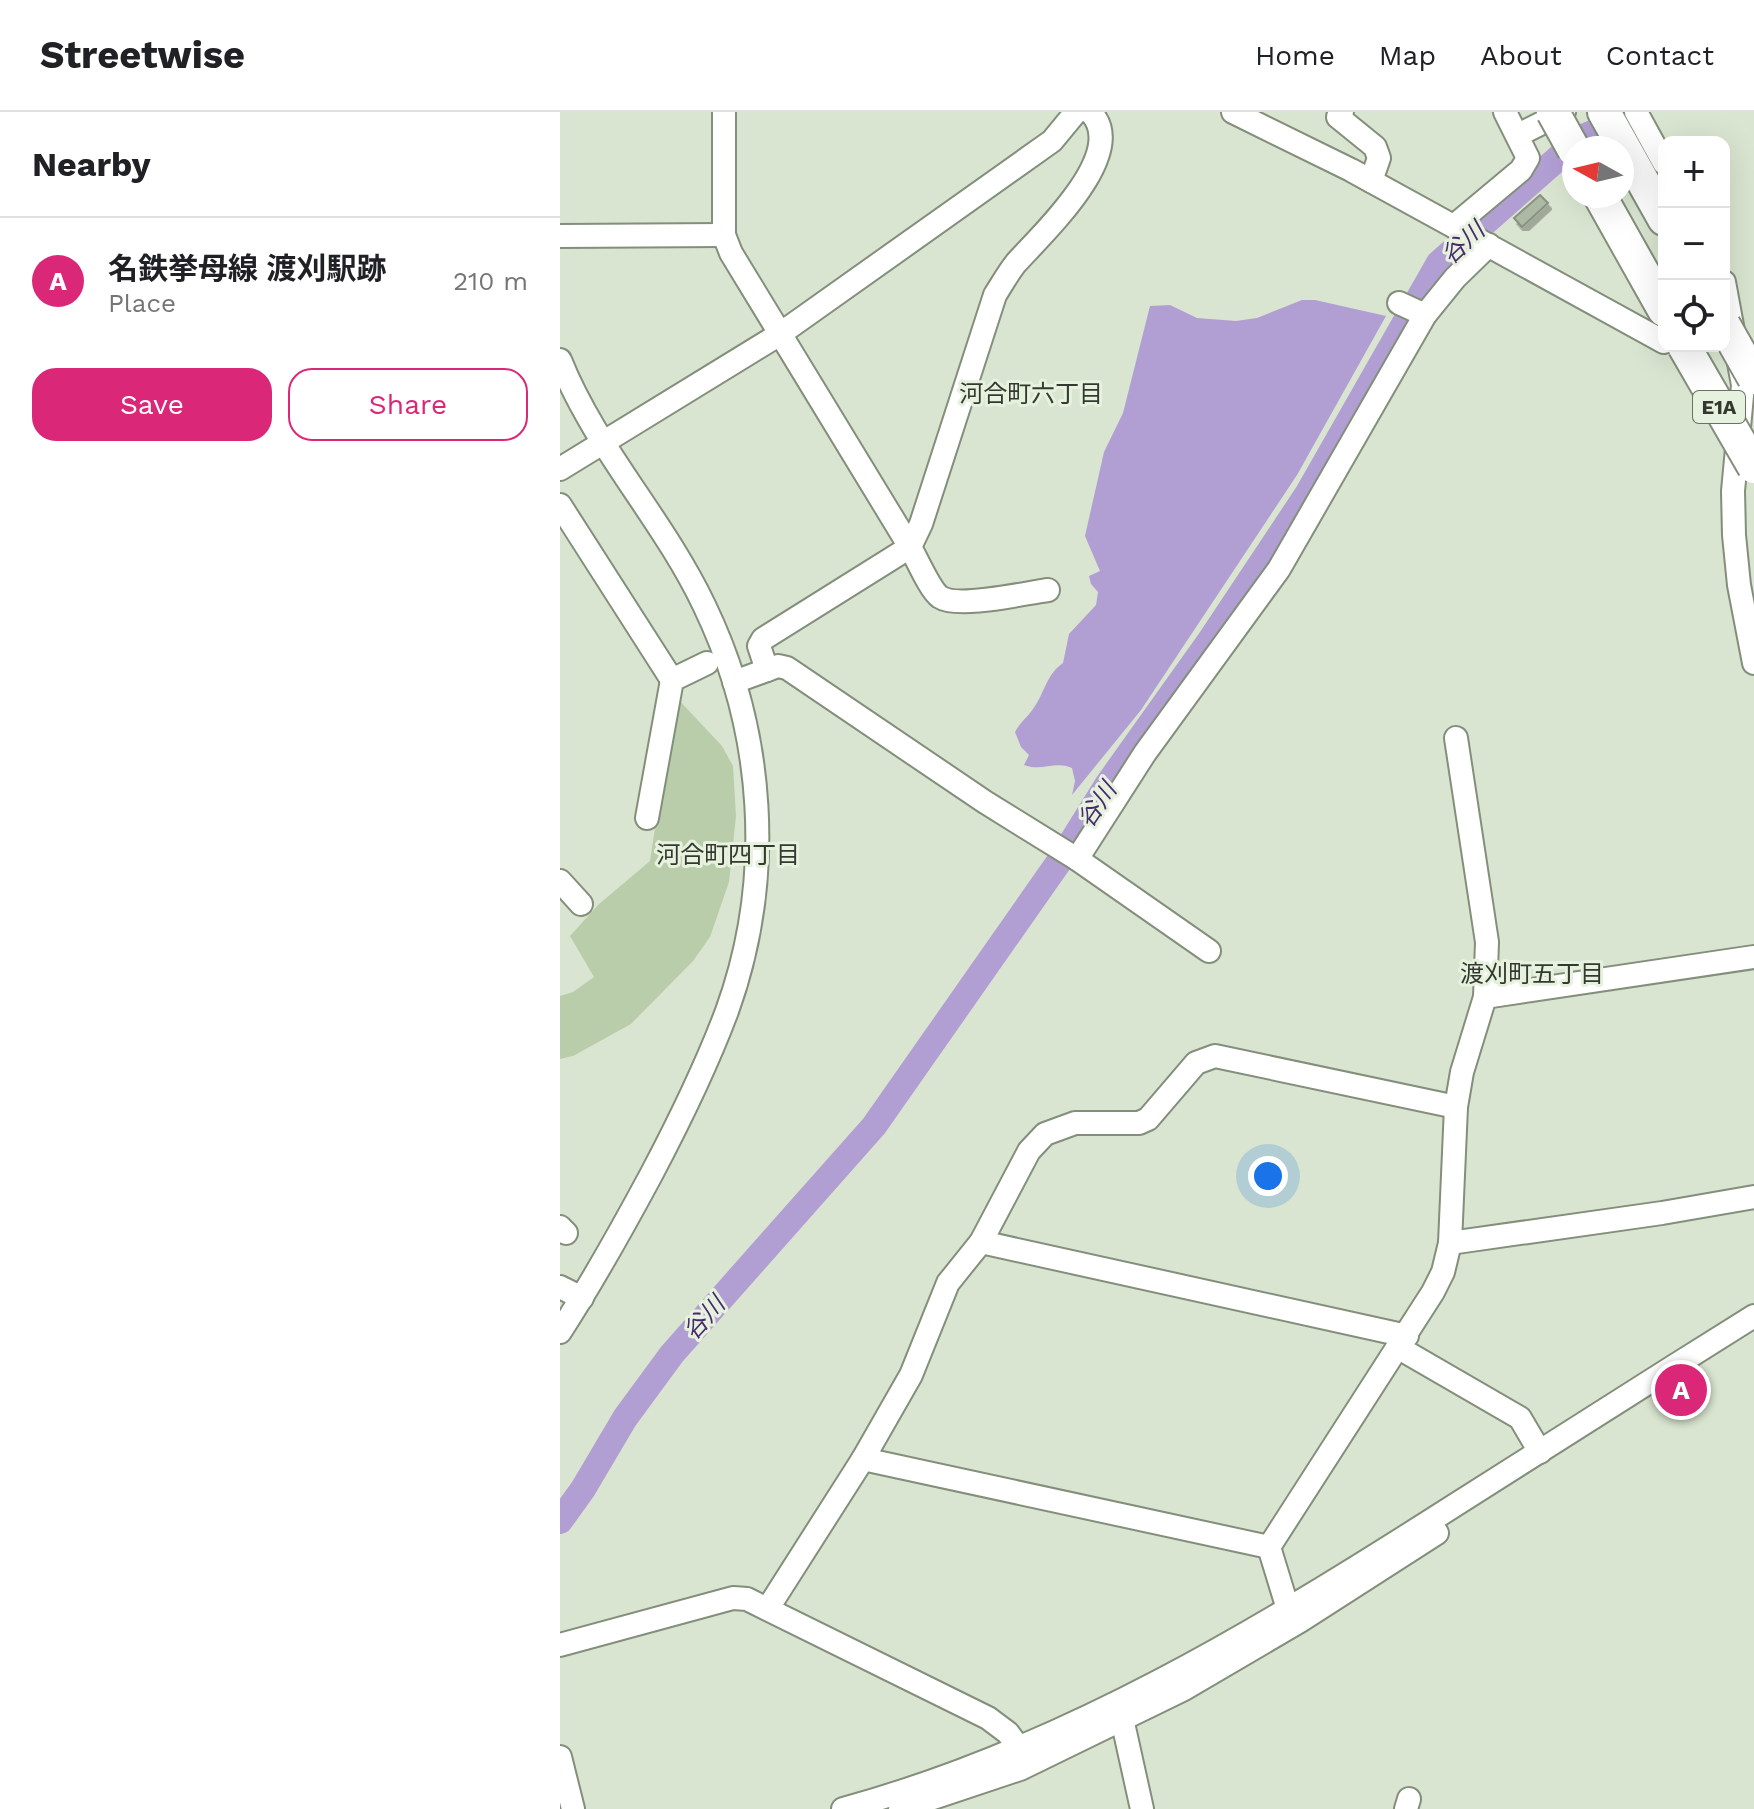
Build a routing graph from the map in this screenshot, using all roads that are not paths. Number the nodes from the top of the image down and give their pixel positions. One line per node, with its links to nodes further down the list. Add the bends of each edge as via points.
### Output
1 (724, 112): 18 (street)
2 (1076, 112): 23 (street, via 1052,141)
3 (1090, 112): 34 (street, via 1100,124 1101,151 1080,190 995,295)
4 (1233, 112): 14 (street)
5 (1342, 112): 14 (street, via 1338,117 1375,147 1379,158)
6 (1505, 112): 11 (street)
7 (1553, 112): 12 (highway, bridge)
8 (1564, 112): 11 (street)
9 (1604, 112): 16 (highway)
10 (1641, 120): 13 (street)
11 (1518, 135): 17 (street, via 1528,158 1521,170)
12 (1566, 136)
13 (1658, 152)
14 (1371, 181): 17 (street)
15 (1607, 208): 21 (highway)
16 (1658, 208)
17 (1454, 227): 20 (street)
18 (724, 235): 19 (street); 23 (street)
19 (560, 236)
20 (1488, 245): 24 (street); 44 (street, via 1414,310 1279,569)
21 (1658, 299)
22 (1730, 306): 29 (street)
23 (780, 334): 30 (street); 34 (street)
24 (1658, 339)
25 (1730, 339): 29 (highway, E1A, bridge)
26 (1683, 352): 29 (street)
27 (1687, 352): 31 (highway, E1A, bridge)
28 (560, 360): 30 (street)
29 (1750, 385): 35 (street, via 1733,491)
30 (605, 442): 32 (street); 41 (street, via 686,568)
31 (1754, 467)
32 (560, 469)
33 (560, 505): 40 (street)
34 (910, 547): 36 (street, via 938,596 949,600); 39 (street, via 763,639 759,646)
35 (1747, 585): 38 (street)
36 (1048, 590)
37 (707, 663): 40 (street)
38 (1754, 663)
39 (767, 670): 41 (street); 44 (street, via 787,668)
40 (672, 680): 43 (street)
41 (734, 682): 55 (street, via 748,729 757,801 757,871 742,956 728,1007 678,1122)
42 (1456, 738): 49 (street, via 1487,942)
43 (647, 818)
44 (1069, 854): 47 (street)
45 (560, 881): 46 (street)
46 (581, 904)
47 (1209, 951)
48 (1754, 957): 49 (street)
49 (1485, 997): 50 (street)
50 (1456, 1107): 52 (street, via 1215,1056 1196,1063 1148,1119 1075,1123 1045,1134 1029,1151); 53 (street)
51 (1754, 1197): 53 (street)
52 (981, 1242): 59 (street); 61 (street, via 948,1283 911,1375)
53 (1450, 1243): 59 (street, via 1443,1272)
54 (560, 1287): 55 (street)
55 (582, 1298): 58 (street)
56 (1754, 1316): 60 (street)
57 (1754, 1331): 66 (street, via 1300,1621 1184,1689)
58 (560, 1332)
59 (1403, 1342): 60 (street, via 1520,1418); 62 (street)
60 (1540, 1452): 64 (street)
61 (863, 1459): 62 (street); 63 (street)
62 (1269, 1547): 64 (street)
63 (768, 1608): 65 (street, via 733,1598); 67 (street, via 988,1718)
64 (1288, 1609): 66 (street)
65 (560, 1645)
66 (1120, 1711): 67 (street); 71 (street, via 1020,1769); 72 (street)
67 (1019, 1748): 70 (street)
68 (560, 1757): 69 (street)
69 (573, 1809)
70 (843, 1809)
71 (900, 1809)
72 (1142, 1809)

